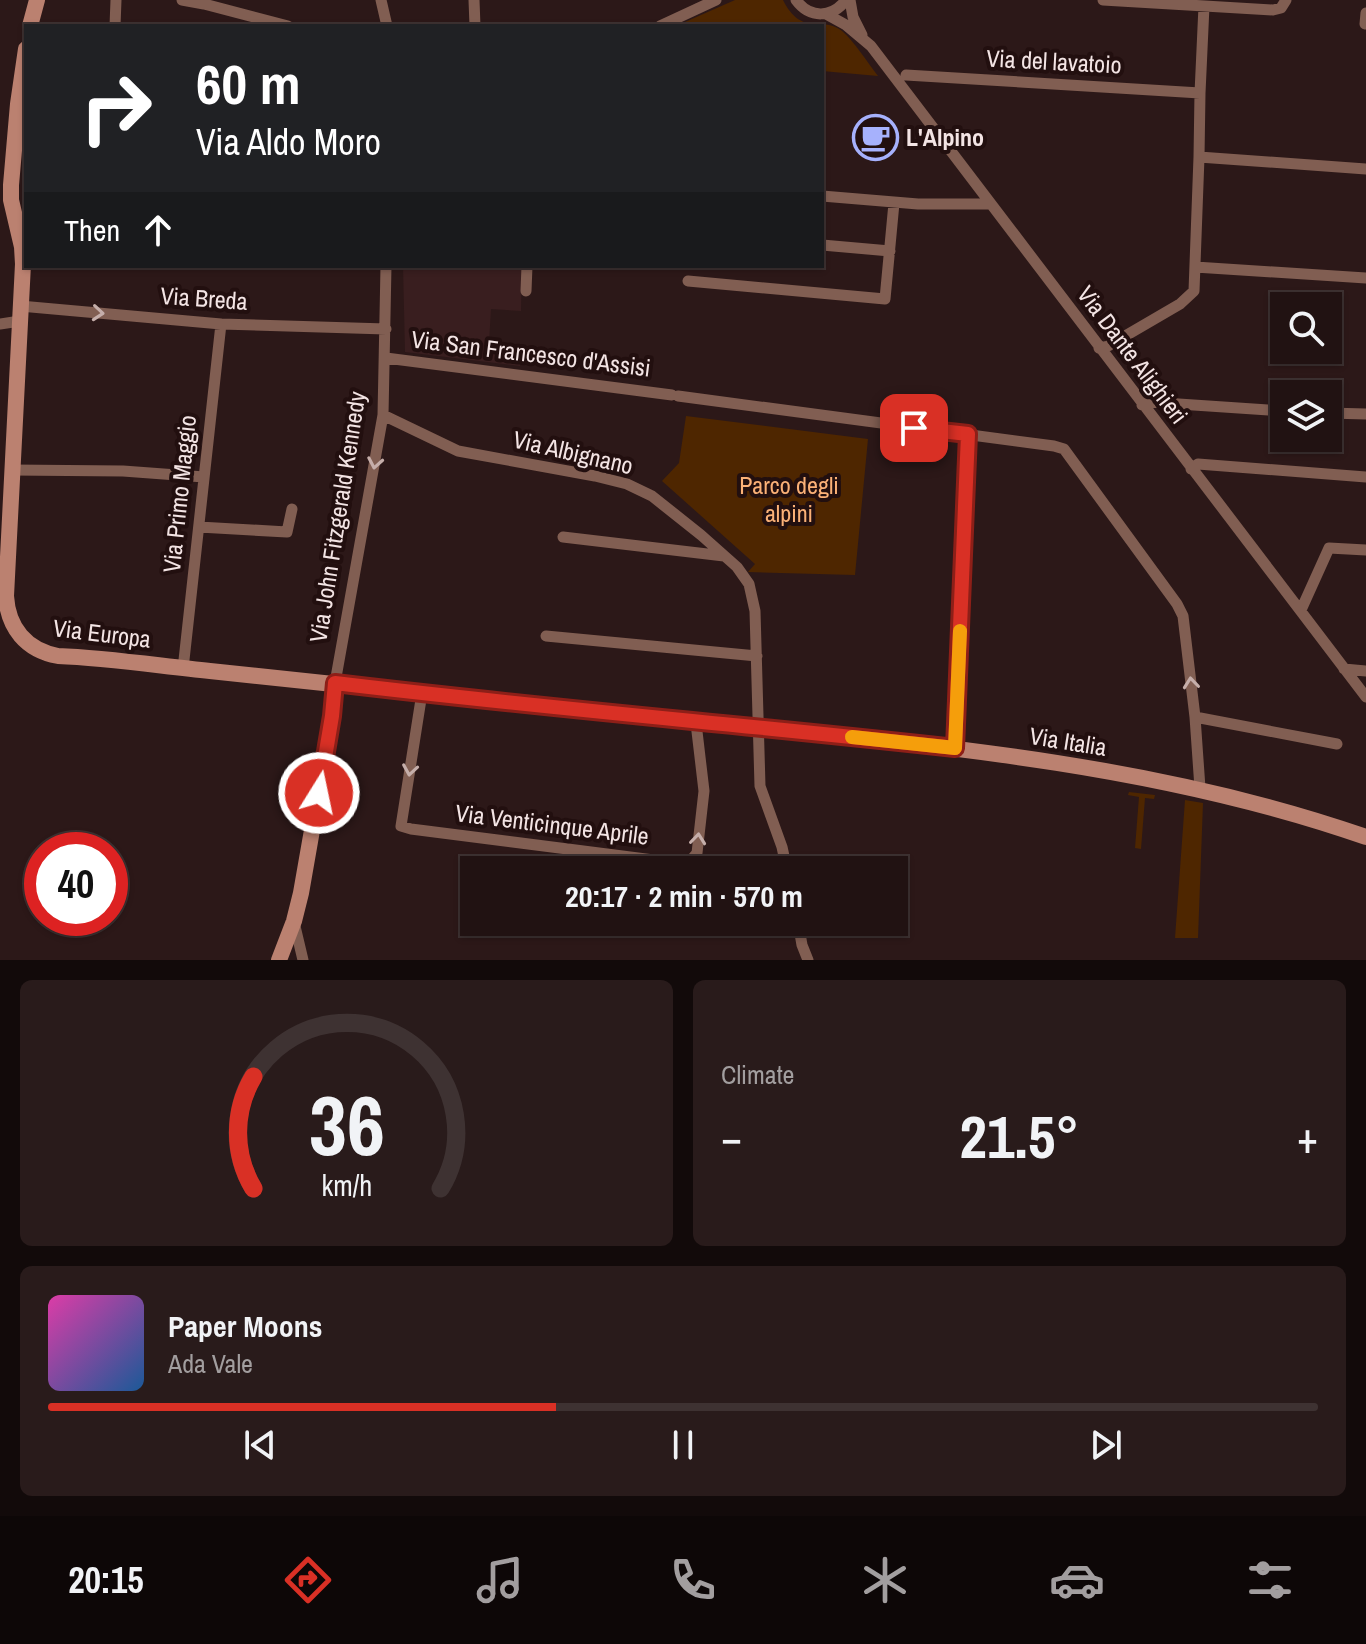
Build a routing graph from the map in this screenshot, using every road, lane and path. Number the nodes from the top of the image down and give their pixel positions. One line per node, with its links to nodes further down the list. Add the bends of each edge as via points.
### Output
1 (37, 0): 14 (street)
2 (116, 0): 15 (street)
3 (182, 0): 16 (street)
4 (381, 0): 17 (street)
5 (474, 0): 18 (street)
6 (716, 0): 19 (street)
7 (796, 0): 13 (street, Via Dante Alighieri, via 811,13)
8 (848, 0): 13 (street); 21 (street, Via Dante Alighieri)
9 (1103, 0): 11 (street)
10 (1286, 0): 11 (street, via 1277,10)
11 (1204, 6): 24 (street)
12 (1366, 13): 20 (street)
13 (826, 14): 21 (street, Via Dante Alighieri)
14 (31, 24)
15 (115, 24)
16 (280, 24)
17 (387, 24)
18 (475, 24)
19 (664, 24)
20 (1365, 24)
21 (864, 39): 30 (street, Via Dante Alighieri)
22 (906, 75): 24 (street, Via del lavatoio)
23 (24, 76): 25 (street, Via Europa)
24 (1200, 93): 26 (street)
25 (22, 104): 39 (street, Via Europa, via 11,185 22,247)
26 (1199, 157): 27 (street); 33 (street)
27 (1366, 169)
28 (824, 196): 29 (street)
29 (894, 203): 30 (street); 32 (street)
30 (989, 204): 43 (street, Via Dante Alighieri)
31 (824, 245): 32 (street)
32 (890, 251): 37 (street, via 885,299)
33 (1195, 267): 36 (street); 43 (street, via 1194,291 1180,304)
34 (386, 268): 42 (street, Via John Fitzgerald Kennedy)
35 (527, 268): 38 (street)
36 (1366, 278)
37 (688, 281)
38 (526, 291)
39 (20, 314): 40 (street, Via Breda); 41 (street, Via Breda, one-way to 41); 52 (street, Via Europa)
40 (0, 324)
41 (221, 324): 42 (street, Via Breda); 53 (street, Via Primo Maggio)
42 (386, 329): 44 (street, Via John Fitzgerald Kennedy)
43 (1099, 348): 45 (street, Via Dante Alighieri)
44 (386, 358): 49 (street, Via John Fitzgerald Kennedy); 50 (street, Via San Francesco d'Assisi)
45 (1142, 405): 46 (street); 51 (street, Via Dante Alighieri)
46 (1270, 410)
47 (1342, 413): 48 (street)
48 (1366, 414)
49 (383, 415): 59 (street, Via Albignano, via 458,451 627,484 652,496); 66 (street, Via John Fitzgerald Kennedy, one-way to 66)
50 (968, 434): 69 (street, Via San Francesco d'Assisi, one-way to 50, via 1183,616 1064,449); 73 (street)
51 (1191, 469): 54 (street, via 1198,464); 60 (street, Via Dante Alighieri)
52 (12, 470): 53 (street); 63 (street, Via Europa, via 6,596 19,635 50,655)
53 (204, 477): 56 (street, Via Primo Maggio)
54 (1366, 477)
55 (292, 509): 56 (street, via 287,532)
56 (199, 527): 63 (street, Via Primo Maggio)
57 (563, 537): 59 (street)
58 (1366, 550): 60 (street, via 1329,548)
59 (724, 556): 62 (street, Via Albignano, via 749,584)
60 (1301, 610): 64 (street, Via Dante Alighieri)
61 (546, 636): 62 (street)
62 (757, 656): 71 (street, Via Albignano)
63 (183, 669): 66 (street, Via Europa)
64 (1344, 669): 65 (street); 68 (street, Via Dante Alighieri)
65 (1366, 671)
66 (335, 683): 67 (street, Via Europa); 77 (street, Via John Fitzgerald Kennedy)
67 (422, 693): 70 (street, Via Italia); 70 (street, Via Venticinque Aprile, one-way to 70, via 401,826 677,863 697,853 704,791)
68 (1366, 697)
69 (1195, 717): 72 (street); 74 (street)
70 (696, 723): 71 (street, Via Italia)
71 (757, 727): 73 (street, Via Italia); 76 (street, Via Albignano, via 760,786)
72 (1337, 744)
73 (955, 748): 74 (street, Via Italia)
74 (1200, 788): 75 (street, Via Italia)
75 (1366, 837)
76 (784, 856)
77 (294, 921): 79 (street, Via John Fitzgerald Kennedy); 80 (street)
78 (800, 936): 81 (street)
79 (279, 960)
80 (303, 960)
81 (808, 960)

